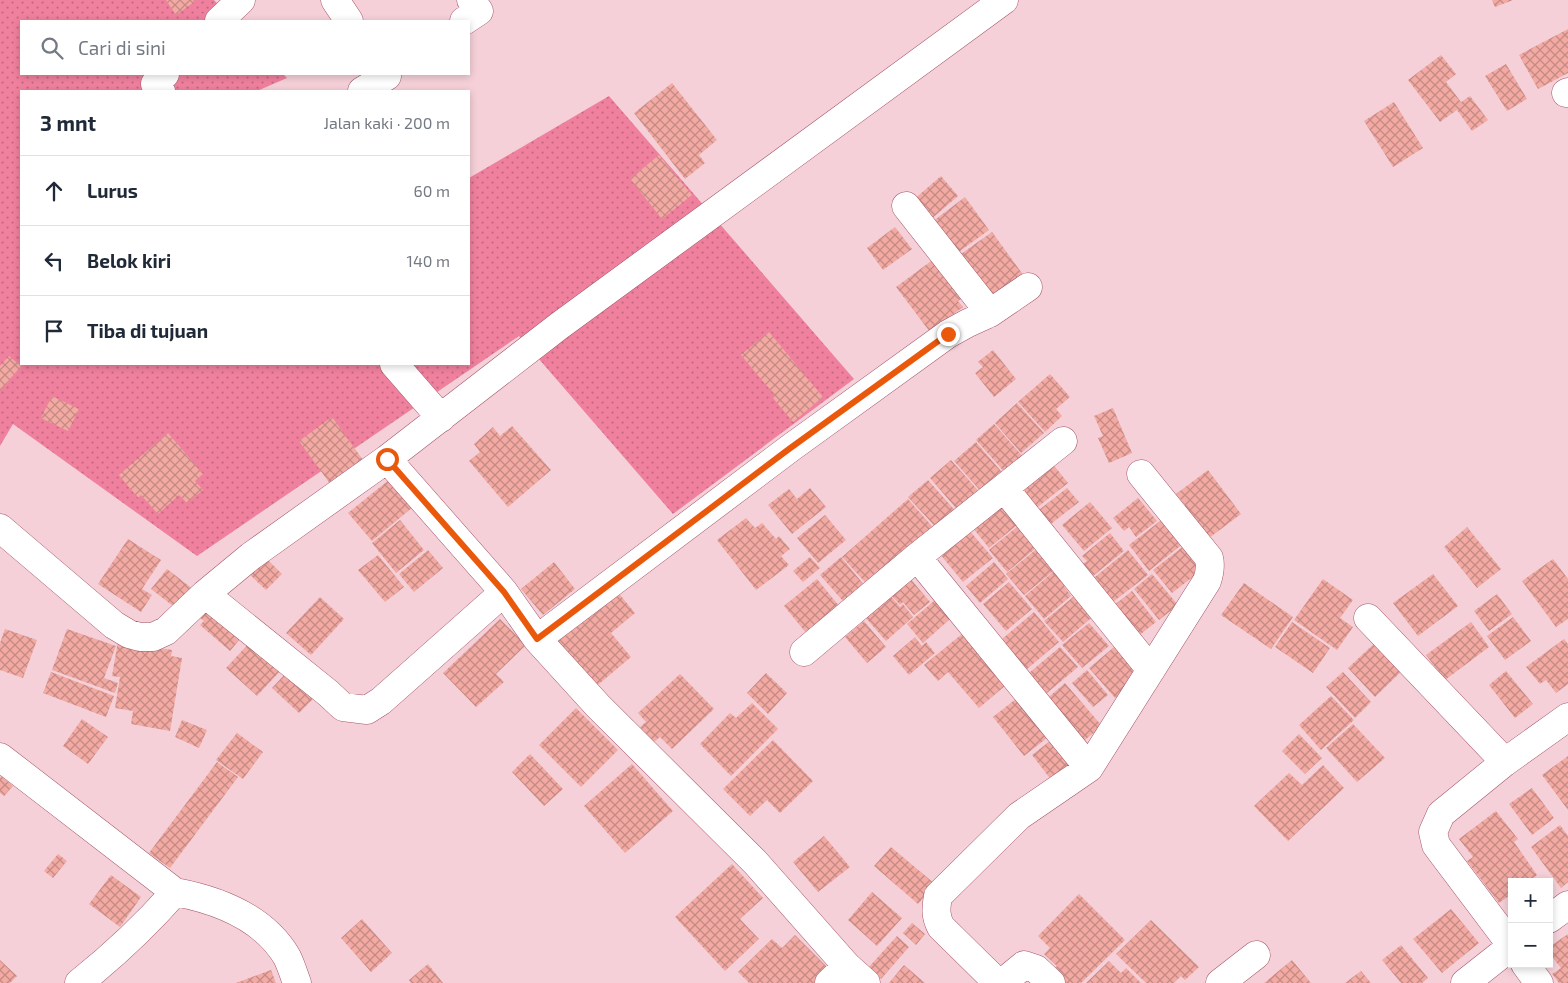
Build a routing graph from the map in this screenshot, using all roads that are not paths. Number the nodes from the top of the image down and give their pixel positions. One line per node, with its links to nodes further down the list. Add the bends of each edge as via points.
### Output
1 (241, 0): 5 (street)
2 (335, 0): 6 (street)
3 (471, 0): 7 (street, via 479,11)
4 (1004, 0): 16 (street, via 559,326)
5 (220, 20)
6 (348, 20)
7 (466, 20)
8 (164, 75): 10 (street, via 154,84)
9 (387, 75): 11 (street)
10 (160, 90)
11 (364, 90)
12 (906, 206): 14 (street)
13 (1028, 287): 14 (street)
14 (990, 313): 26 (street, via 968,322 940,340)
15 (395, 365): 16 (street)
16 (441, 418): 18 (street)
17 (1063, 441): 20 (street)
18 (387, 459): 23 (street); 24 (street, via 251,556)
19 (1141, 474): 28 (street, via 1203,550 1210,564 1207,581)
20 (1004, 488): 22 (street); 28 (street)
21 (0, 528): 24 (street, via 114,625 129,634 153,637 166,631)
22 (918, 557): 27 (street); 32 (street)
23 (504, 592): 24 (street, via 381,701 366,710 343,707); 26 (street)
24 (205, 594)
25 (1368, 618): 31 (street)
26 (537, 639): 40 (street, via 598,706 755,862)
27 (804, 652)
28 (1151, 670): 32 (street)
29 (1568, 716): 31 (street)
30 (0, 757): 33 (street)
31 (1505, 762): 36 (street, via 1441,814 1433,832 1436,845)
32 (1089, 768): 43 (street, via 1019,816 938,896 936,908 941,927)
33 (175, 892): 41 (street); 42 (street, via 196,896 245,916 269,934 287,958)
34 (1568, 905): 35 (street)
35 (1553, 916)
36 (1508, 941)
37 (1508, 949): 47 (street)
38 (1256, 955): 46 (street)
39 (1528, 968): 48 (street)
40 (847, 977)
41 (80, 983)
42 (297, 983)
43 (998, 983)
44 (1002, 983): 45 (street, via 1024,965 1036,969)
45 (1051, 983)
46 (1220, 983)
47 (1465, 983)
48 (1539, 983)

